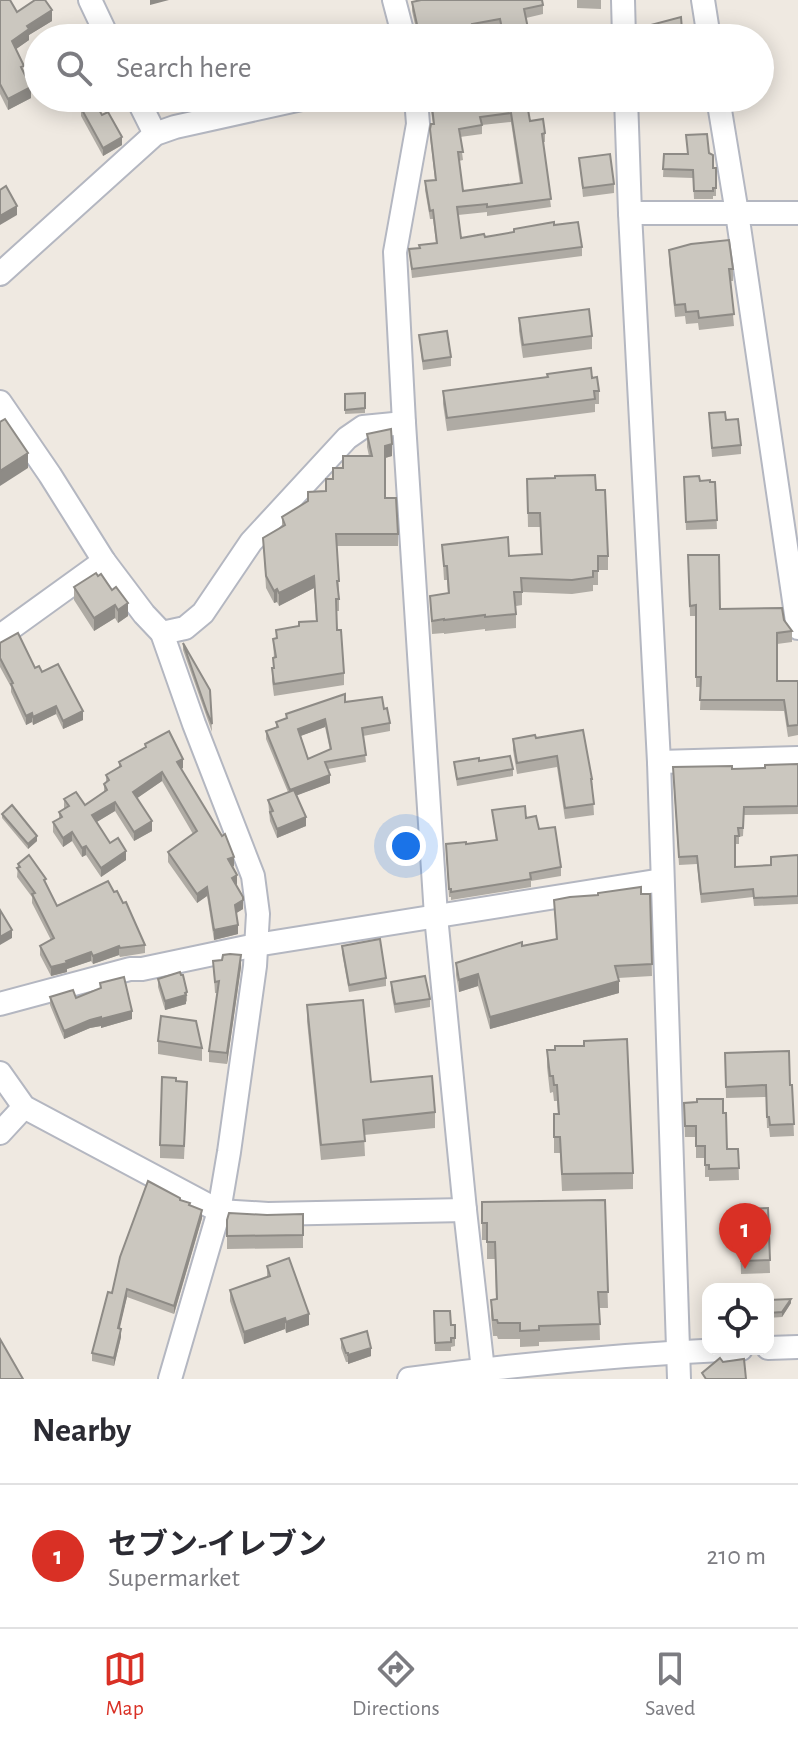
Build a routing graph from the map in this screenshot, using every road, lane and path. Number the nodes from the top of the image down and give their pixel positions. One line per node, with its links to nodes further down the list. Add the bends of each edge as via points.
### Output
1 (90, 0): 5 (street)
2 (394, 0): 6 (street)
3 (623, 0): 7 (street)
4 (703, 0): 8 (street)
5 (101, 24)
6 (400, 24)
7 (624, 24)
8 (707, 24)
9 (144, 112): 14 (street)
10 (243, 112): 14 (street)
11 (417, 112): 20 (street, via 395,252)
12 (626, 112): 15 (street)
13 (720, 112): 16 (street)
14 (155, 134): 18 (street)
15 (630, 213): 16 (street); 27 (street)
16 (737, 213): 17 (street); 21 (street)
17 (798, 213)
18 (0, 274)
19 (0, 402): 22 (street)
20 (404, 423): 24 (street, via 363,427 347,438 251,542 203,613 185,628); 29 (street)
21 (791, 538): 23 (street)
22 (104, 561): 24 (street); 25 (street)
23 (798, 628)
24 (162, 633): 30 (street, via 253,876)
25 (0, 636)
26 (798, 758): 27 (street)
27 (659, 762): 28 (street)
28 (662, 880): 29 (street); 40 (street)
29 (436, 916): 30 (street); 35 (street)
30 (256, 945): 31 (street, via 130,969); 36 (street)
31 (0, 1004)
32 (0, 1073): 33 (street)
33 (24, 1107): 34 (street); 36 (street)
34 (0, 1133)
35 (465, 1210): 36 (street); 41 (street)
36 (219, 1211): 42 (street)
37 (798, 1347): 38 (street)
38 (774, 1348)
39 (702, 1351): 40 (street)
40 (679, 1352): 41 (street); 44 (street)
41 (484, 1374): 43 (street)
42 (170, 1379)
43 (409, 1379)
44 (679, 1379)

